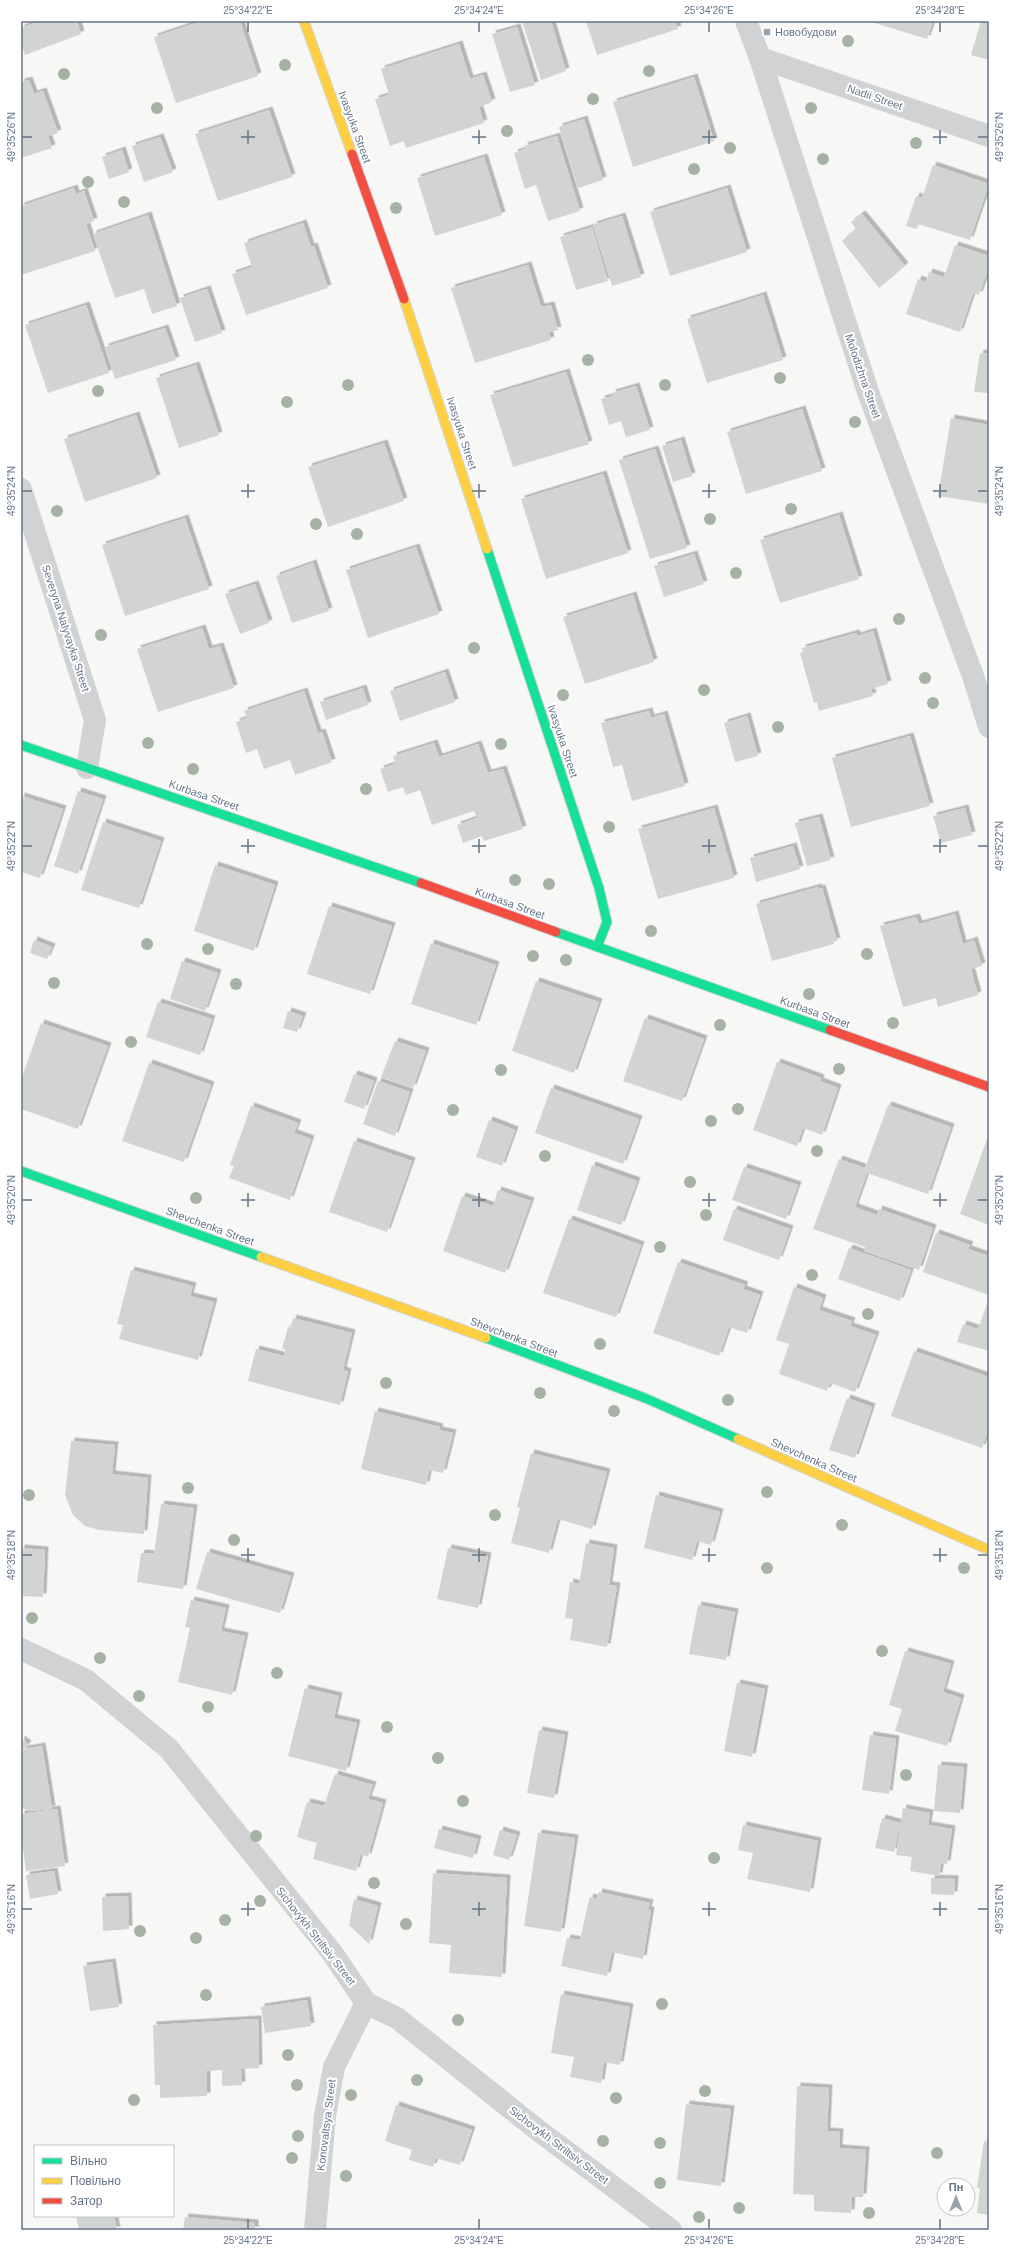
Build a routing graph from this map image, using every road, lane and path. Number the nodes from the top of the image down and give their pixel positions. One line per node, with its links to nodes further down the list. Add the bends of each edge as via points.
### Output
1 (304, 21): 10 (street, Ivasyuka Street, via 410,315 600,888 607,922)
2 (746, 21): 3 (street, Molodizhna Street)
3 (760, 58): 4 (street, Nadii Street); 6 (street, Molodizhna Street, via 868,392)
4 (989, 136)
5 (21, 489): 9 (street, Severyna Nalyvayka Street, via 95,720)
6 (981, 674): 7 (street, Molodizhna Street)
7 (989, 727)
8 (21, 745): 9 (street, Kurbasa Street)
9 (87, 768): 10 (street, Kurbasa Street, via 310,843)
10 (597, 947): 11 (street, Kurbasa Street)
11 (989, 1087)
12 (21, 1171): 13 (street, Shevchenka Street, via 410,1310 645,1398)
13 (989, 1550)
14 (21, 1649): 15 (street, Sichovykh Striltsiv Street, via 86,1680 169,1749 333,1954)
15 (366, 2003): 16 (street, Konovaltsya Street, via 334,2067 325,2116); 17 (street, Sichovykh Striltsiv Street, via 397,2018 539,2131)
16 (315, 2230)
17 (672, 2230)

